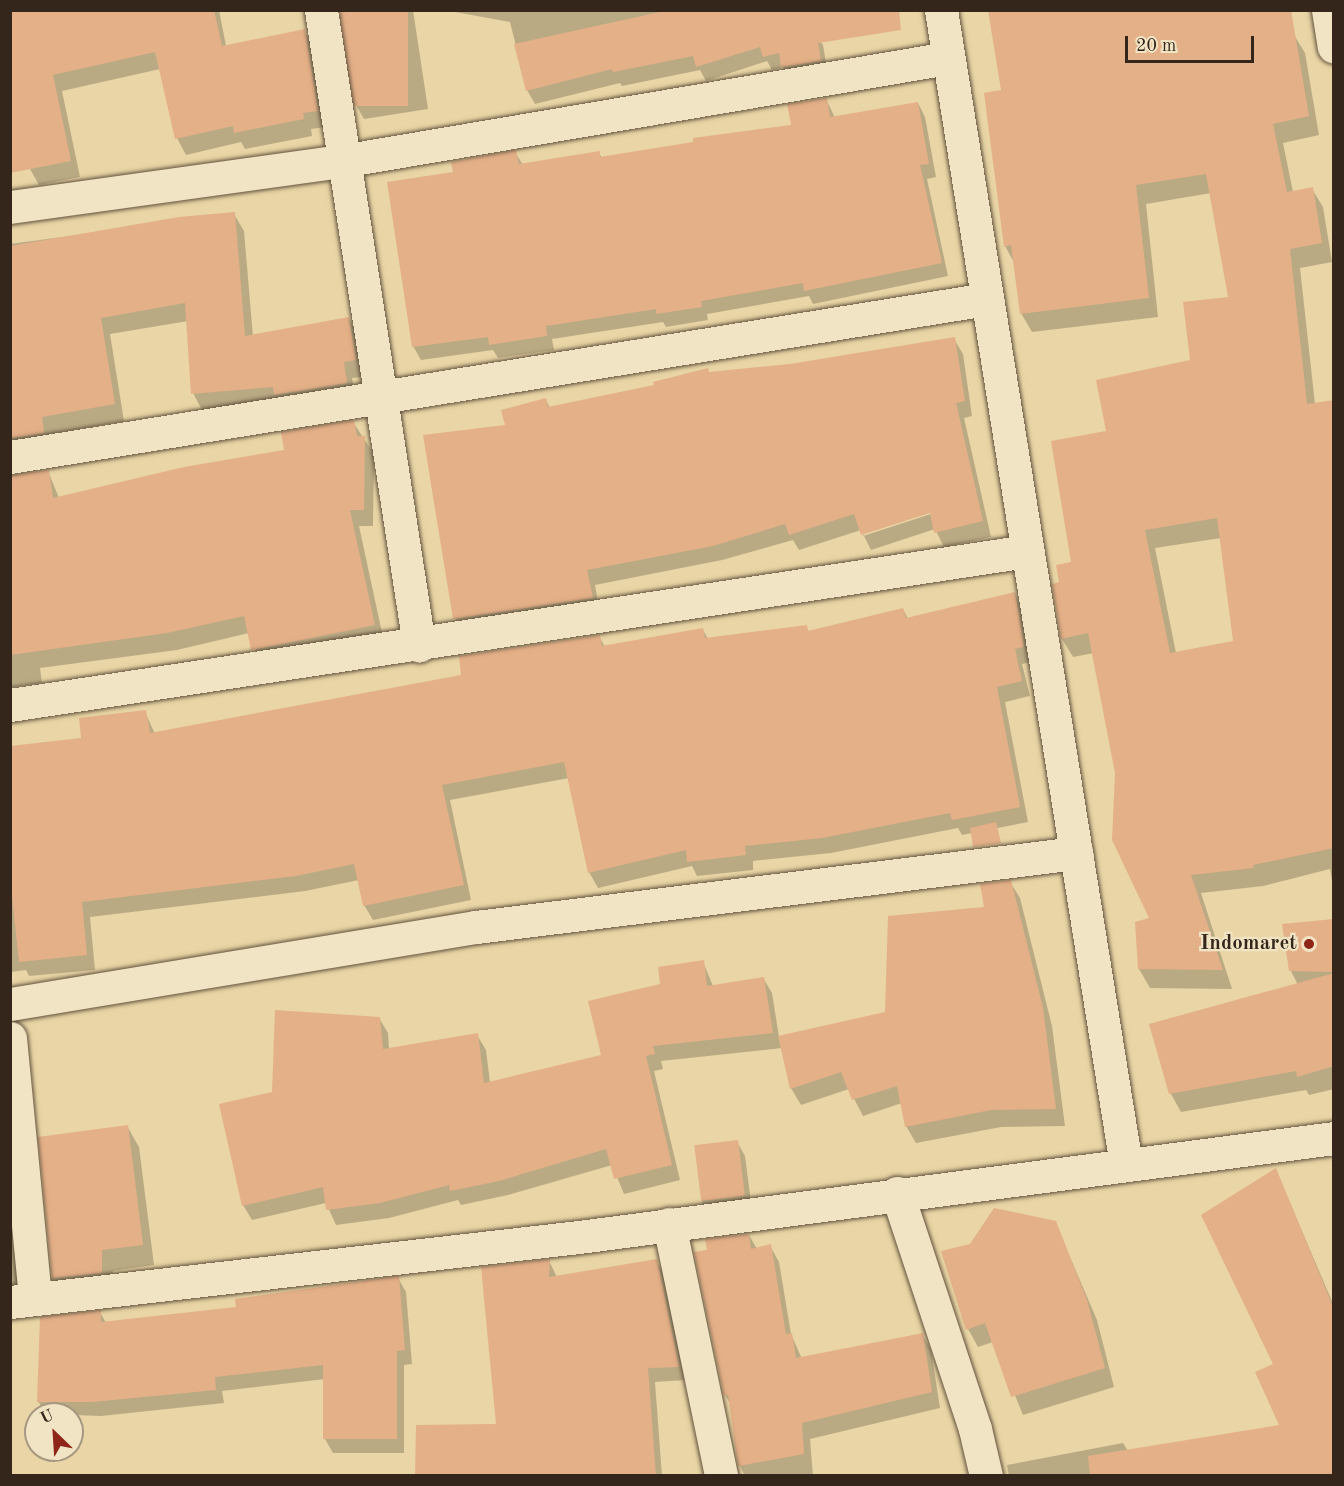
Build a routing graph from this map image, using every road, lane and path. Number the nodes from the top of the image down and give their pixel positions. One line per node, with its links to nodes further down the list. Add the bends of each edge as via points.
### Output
1 (321, 10): 6 (street)
2 (941, 10): 5 (street)
3 (1328, 10): 4 (street)
4 (1334, 47)
5 (948, 58): 6 (street); 8 (street)
6 (342, 161): 7 (street); 9 (street)
7 (10, 207)
8 (987, 299): 9 (street); 11 (street)
9 (383, 399): 10 (street); 12 (street)
10 (10, 457)
11 (1027, 551): 12 (street); 14 (street)
12 (419, 645): 13 (street)
13 (10, 705)
14 (1076, 853): 15 (street, via 476,927); 18 (street)
15 (10, 1004)
16 (10, 1038): 21 (street)
17 (1334, 1138): 18 (street)
18 (1126, 1165): 19 (street)
19 (897, 1193): 20 (street); 23 (street, via 975,1429)
20 (669, 1224): 21 (street); 22 (street)
21 (23, 1300)
22 (721, 1476)
23 (986, 1476)

